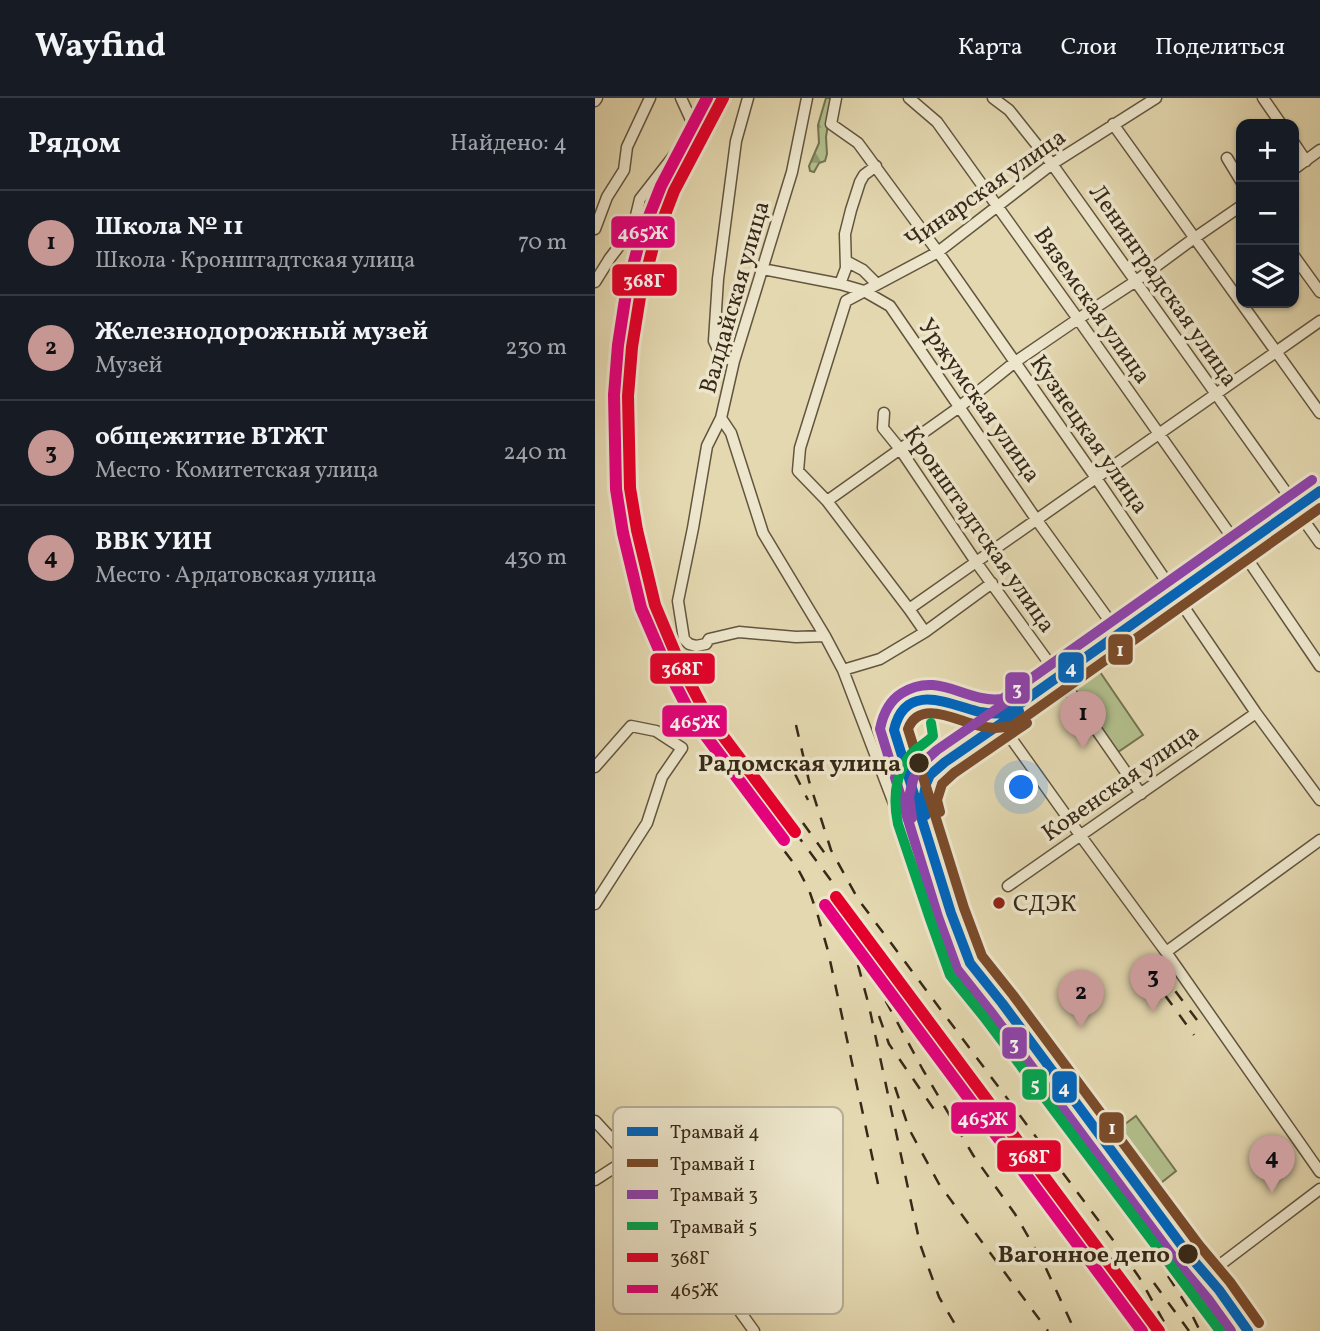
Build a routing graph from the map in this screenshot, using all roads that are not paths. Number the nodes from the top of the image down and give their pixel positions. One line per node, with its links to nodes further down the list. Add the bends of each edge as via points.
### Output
1 (650, 98): 24 (street, via 627,146 624,170)
2 (681, 98): 12 (street)
3 (708, 98): 12 (street)
4 (748, 98): 39 (street, via 734,155 714,341 721,356)
5 (807, 98): 29 (street, Валдайская улица, via 792,172)
6 (836, 98): 19 (street, Кузнецкая улица, via 831,124 858,143)
7 (909, 98): 22 (street, Вяземская улица, via 937,122)
8 (993, 98): 18 (street, Ленинградская улица, via 1009,110)
9 (1156, 98): 13 (street, Чинарская улица)
10 (1263, 98): 11 (street)
11 (1278, 119)
12 (692, 122): 31 (street, via 679,149 640,199 633,228)
13 (1113, 124): 18 (street, Чинарская улица); 25 (street)
14 (1299, 150): 17 (street)
15 (1320, 150): 17 (street)
16 (1227, 158): 21 (street)
17 (1306, 161): 20 (street)
18 (1052, 164): 22 (street, Чинарская улица); 30 (street, Ленинградская улица)
19 (876, 166): 26 (street, Кузнецкая улица); 27 (street, via 860,181 845,234)
20 (1299, 166)
21 (1236, 173)
22 (997, 206): 26 (street, Чинарская улица); 36 (street, Вяземская улица)
23 (1236, 209): 25 (street)
24 (595, 229)
25 (1193, 239): 30 (street); 38 (street)
26 (938, 252): 33 (street, Чинарская улица); 40 (street, Кузнецкая улица)
27 (846, 261): 32 (street); 33 (street)
28 (1299, 263): 35 (street)
29 (762, 268): 32 (street, Уржумская улица); 39 (street, Валдайская улица)
30 (1136, 281): 36 (street); 41 (street, Ленинградская улица)
31 (595, 282)
32 (840, 284): 34 (street, Уржумская улица)
33 (877, 284): 34 (street, Чинарская улица)
34 (864, 291): 42 (street, Уржумская улица, via 890,306); 49 (street, Чинарская улица, via 846,301 800,448 798,471)
35 (1320, 292)
36 (1078, 318): 40 (street); 46 (street, Вяземская улица)
37 (1320, 321): 38 (street)
38 (1275, 352): 41 (street); 44 (street)
39 (734, 361): 45 (street, Валдайская улица)
40 (1016, 362): 42 (street); 48 (street, Кузнецкая улица)
41 (1215, 394): 46 (street); 51 (street, Ленинградская улица)
42 (958, 408): 47 (street); 53 (street, Уржумская улица)
43 (884, 413): 47 (street, Кронштадтская улица, via 883,428)
44 (1320, 413)
45 (721, 418): 63 (street, Валдайская улица, via 731,433 764,533); 63 (street, via 708,446 678,601 684,639 696,646 739,632)
46 (1159, 434): 48 (street); 55 (street, Вяземская улица)
47 (900, 449): 49 (street); 57 (street, Кронштадтская улица)
48 (1095, 478): 53 (street); 59 (street, Кузнецкая улица)
49 (827, 501): 60 (street, Чинарская улица)
50 (1320, 501): 52 (street)
51 (1293, 502)
52 (1300, 514): 54 (street); 56 (street)
53 (1036, 519): 57 (street); 61 (street, Уржумская улица)
54 (1320, 542)
55 (1236, 543)
56 (1244, 554): 59 (street); 64 (street)
57 (976, 562): 58 (street, Кронштадтская улица); 60 (street)
58 (992, 583): 62 (street); 65 (street, Кронштадтская улица)
59 (1179, 602): 67 (street); 68 (street, Кузнецкая улица)
60 (909, 609): 62 (street, Чинарская улица)
61 (1114, 627)
62 (925, 632): 66 (street, via 880,659)
63 (825, 636): 66 (street, Валдайская улица)
64 (1320, 666)
65 (1052, 667)
66 (843, 670): 85 (street, Валдайская улица, via 925,885 955,950)
67 (1064, 683): 69 (street); 72 (street)
68 (1256, 713): 72 (street, Ковенская улица); 73 (street, Кузнецкая улица)
69 (1003, 727): 71 (street); 74 (street)
70 (595, 767): 77 (street, via 631,726 656,731 682,748 662,777 647,823)
71 (941, 770)
72 (1141, 794): 74 (street, Ковенская улица)
73 (1320, 800)
74 (1080, 835): 76 (street, Ковенская улица); 78 (street)
75 (1320, 840): 78 (street)
76 (1008, 886)
77 (595, 904)
78 (1166, 952): 82 (street)
79 (595, 1121): 80 (street)
80 (613, 1140)
81 (613, 1168): 83 (street)
82 (1320, 1172)
83 (595, 1180)
84 (1320, 1189): 85 (street)
85 (1200, 1280): 88 (street, Валдайская улица)
86 (742, 1314): 87 (street)
87 (754, 1331)
88 (1238, 1331)

